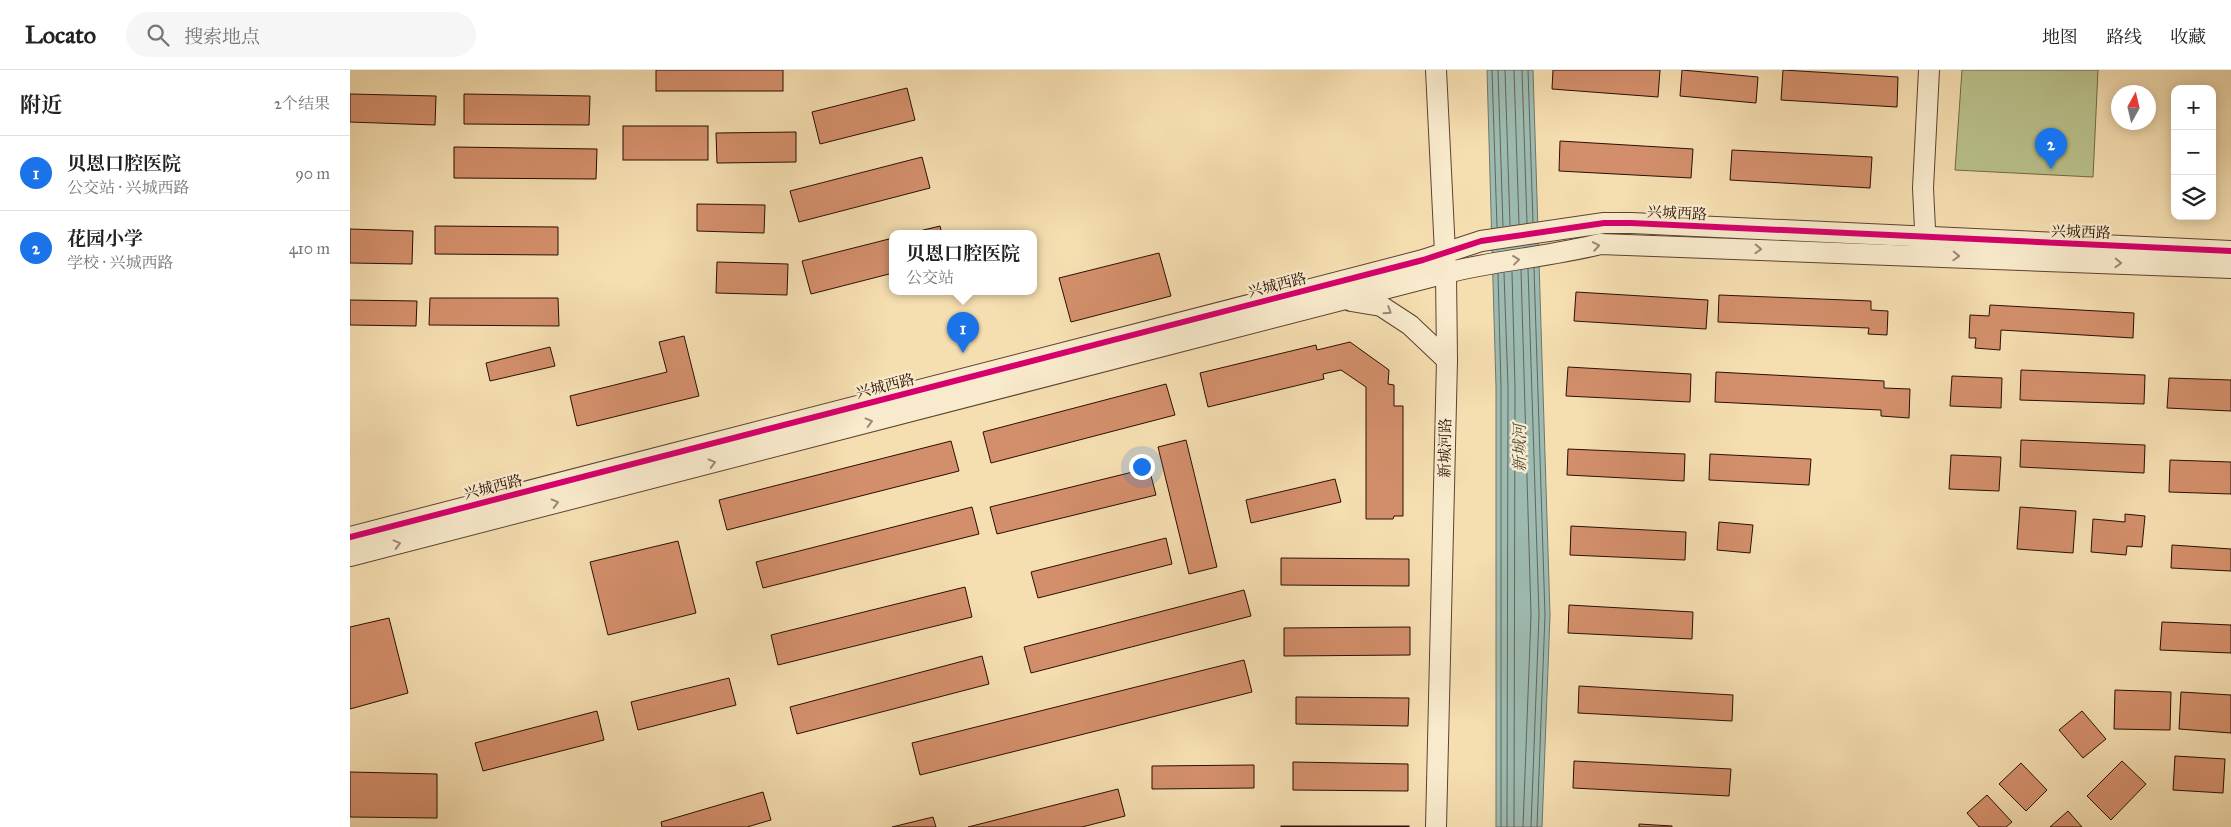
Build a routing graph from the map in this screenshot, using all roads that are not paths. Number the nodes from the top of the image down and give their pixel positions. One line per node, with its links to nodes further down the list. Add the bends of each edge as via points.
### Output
1 (1436, 70): 5 (street, 新城河路)
2 (1929, 70): 3 (street, via 1923,188)
3 (1926, 246): 4 (street, 兴城西路); 5 (street, 兴城西路, via 1604,223 1481,241); 6 (street, 兴城西路, one-way to 6); 7 (street, 兴城西路, one-way to 3, via 1600,244)
4 (2231, 251)
5 (1446, 253): 7 (street, 新城河路); 10 (street, 兴城西路)
6 (2231, 268)
7 (1446, 273): 8 (street, 兴城西路); 9 (street, 新城河路)
8 (1341, 300): 9 (street, one-way to 9, via 1381,306 1410,325); 11 (street, 兴城西路, one-way to 8)
9 (1447, 360): 12 (street, 新城河路)
10 (350, 537)
11 (350, 556)
12 (1436, 827)

